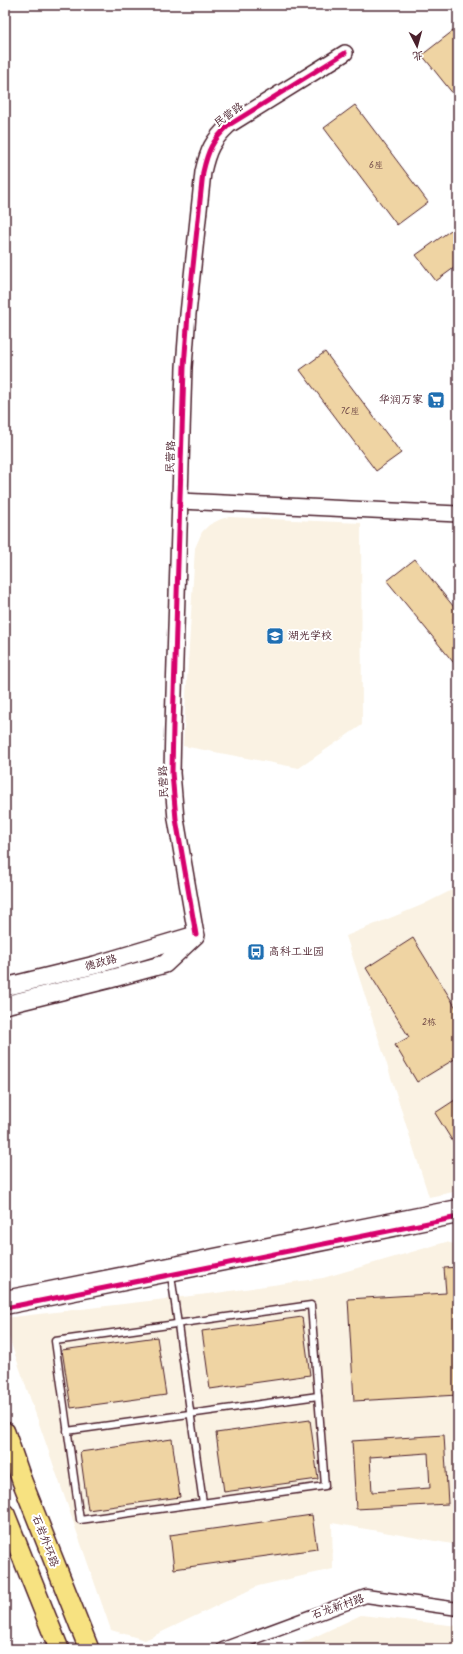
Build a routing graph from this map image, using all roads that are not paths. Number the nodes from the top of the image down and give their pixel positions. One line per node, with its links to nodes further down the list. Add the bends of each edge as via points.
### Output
1 (345, 53): 2 (street, 民营路, via 229,125 217,136 207,153 188,314)
2 (180, 501): 3 (street); 4 (street, 民营路, via 172,773 176,818)
3 (458, 514)
4 (196, 935): 5 (main road, 德政路); 6 (main road, 德政路, via 165,964)
5 (5, 988)
6 (5, 1005)
7 (458, 1206): 10 (street)
8 (458, 1217): 9 (street)
9 (171, 1275): 11 (street); 12 (lane)
10 (5, 1297)
11 (5, 1308)
12 (178, 1324): 13 (lane, via 311,1305); 14 (lane); 15 (lane, via 55,1341)
13 (318, 1396): 14 (lane); 17 (lane, via 325,1486)
14 (191, 1414): 15 (lane); 17 (lane)
15 (68, 1431): 17 (lane, via 80,1520)
16 (5, 1432): 20 (main road, 石岩外环路, via 24,1488)
17 (203, 1503)
18 (5, 1514): 21 (main road)
19 (458, 1609): 22 (street, 石龙新村路, via 366,1596)
20 (89, 1648)
21 (59, 1649)
22 (223, 1649)

